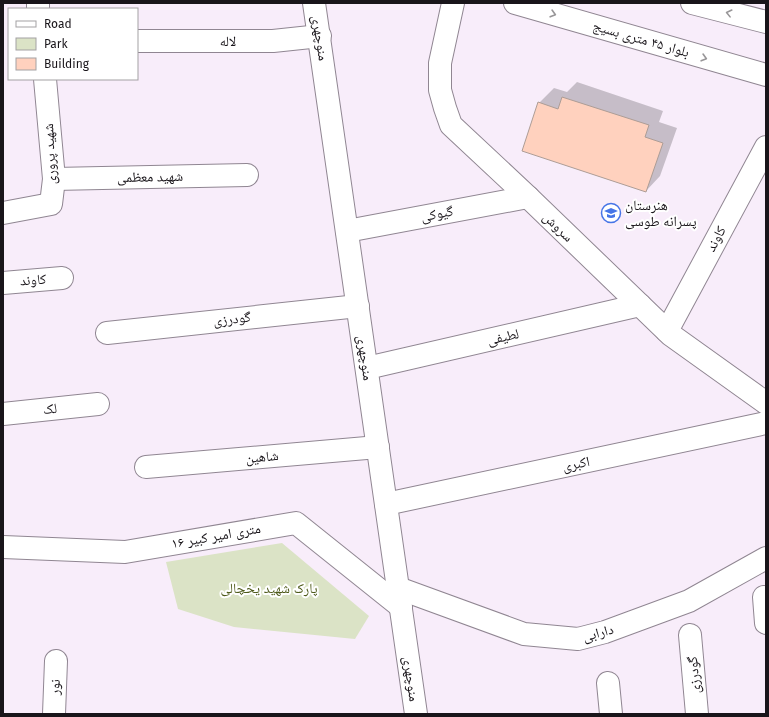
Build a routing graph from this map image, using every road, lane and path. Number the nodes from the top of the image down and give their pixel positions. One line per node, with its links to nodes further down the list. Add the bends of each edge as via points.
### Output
1 (314, 3): 6 (street, منوچهری)
2 (452, 3): 13 (street, سروش, via 440,63 440,90 451,126)
3 (515, 3): 8 (street, بلوار ۴۵ متری بسیج, one-way to 8)
4 (695, 4): 5 (street, one-way to 4)
5 (766, 22)
6 (320, 36): 7 (street, لاله, via 273,41); 15 (street, منوچهری)
7 (138, 41)
8 (766, 75)
9 (45, 80): 12 (street, شهید پروری)
10 (766, 147): 20 (street, کاوند)
11 (247, 175): 12 (street, شهید معظمی)
12 (54, 179): 14 (street, شهید پروری, via 51,204)
13 (528, 197): 15 (street, گیوکی); 18 (street, سروش)
14 (3, 213)
15 (347, 231): 19 (street, منوچهری)
16 (62, 278): 17 (street, کاوند)
17 (3, 282)
18 (640, 305): 20 (street, سروش); 22 (street, لطیفی)
19 (358, 306): 21 (street, گودرزی); 22 (street, منوچهری)
20 (666, 331): 23 (street, سروش)
21 (107, 333)
22 (367, 368): 27 (street, منوچهری)
23 (766, 403)
24 (98, 404): 25 (street, لک)
25 (3, 414)
26 (766, 423): 29 (street, اکبری)
27 (378, 447): 28 (street, شاهین); 29 (street, منوچهری)
28 (146, 467)
29 (386, 504): 33 (street, منوچهری)
30 (3, 547): 33 (street, ۱۶ متری امیر کبیر, via 125,552 296,523)
31 (766, 558): 33 (street, دارابی, via 689,601 605,632 578,639 524,634)
32 (764, 597): 34 (street)
33 (399, 598): 39 (street, منوچهری)
34 (766, 623)
35 (690, 635): 41 (street, گودرزی)
36 (56, 661): 38 (street, نور)
37 (608, 683): 40 (street)
38 (54, 714)
39 (416, 714)
40 (611, 714)
41 (698, 714)

